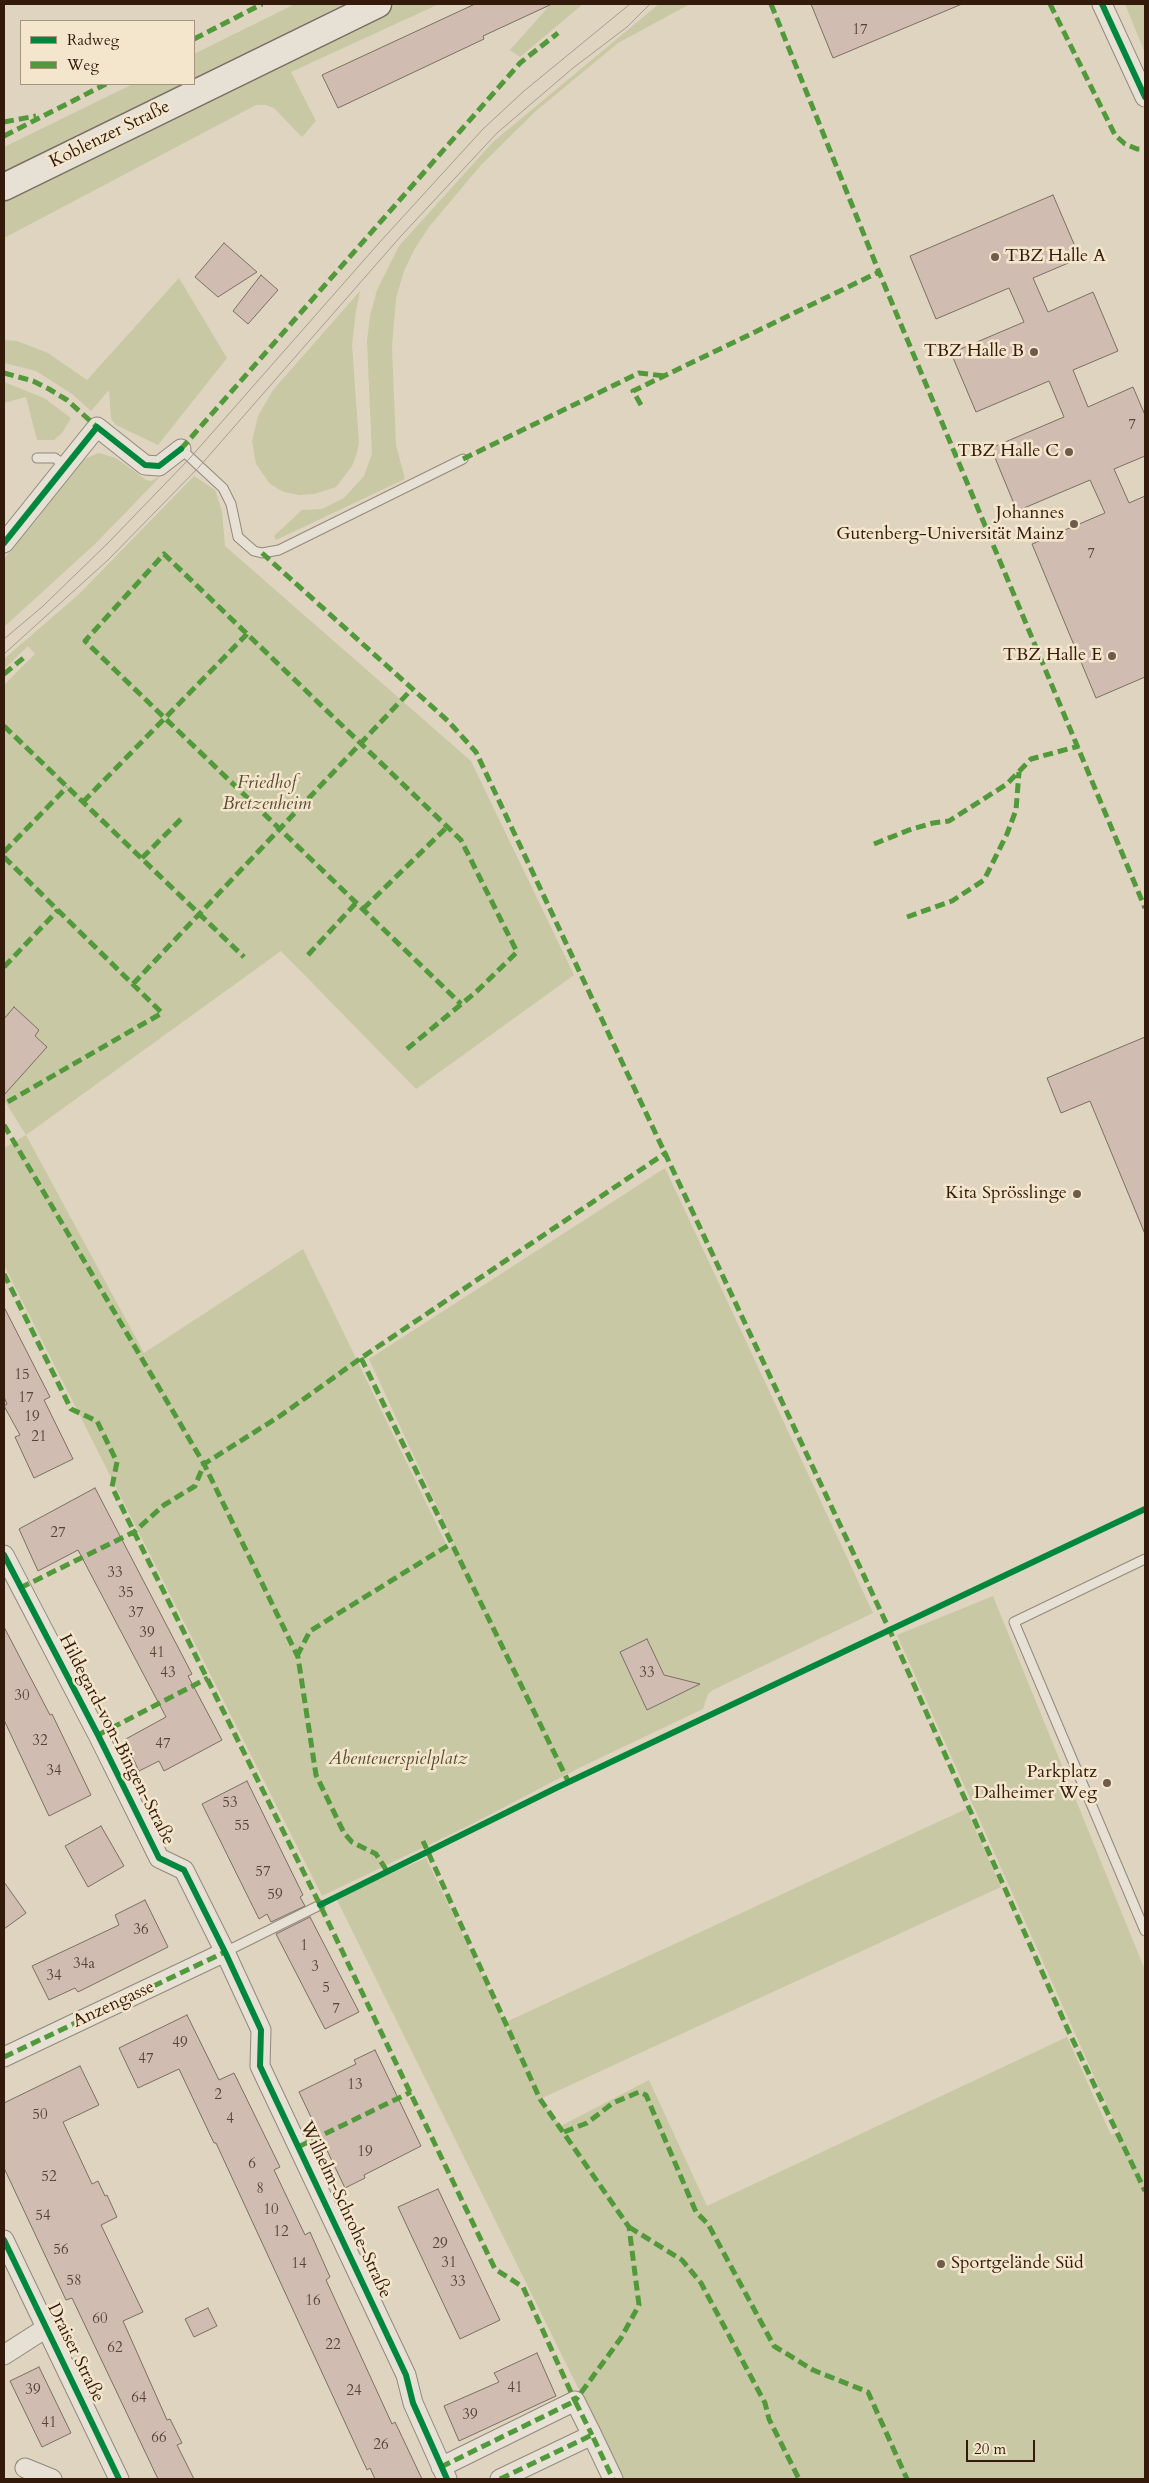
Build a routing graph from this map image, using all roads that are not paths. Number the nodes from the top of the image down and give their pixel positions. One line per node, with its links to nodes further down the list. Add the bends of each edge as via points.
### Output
1 (378, 4): 4 (main road, Koblenzer Straße)
2 (1102, 4): 3 (street)
3 (1145, 97)
4 (4, 187)
5 (181, 449): 7 (lane, via 223,488 231,504 238,537 254,551 262,552 279,550); 8 (street, via 158,466 145,465 97,427)
6 (37, 458): 8 (lane, via 55,458)
7 (464, 459)
8 (64, 466): 9 (street)
9 (4, 543)
10 (4, 1555): 14 (street, Hildegard-von-Bingen-Straße, via 159,1858 184,1870)
11 (1145, 1559): 13 (lane, via 1014,1622)
12 (320, 1905): 14 (lane)
13 (1145, 1931)
14 (225, 1952): 15 (street, Anzengasse); 21 (street, Wilhelm-Schrohe-Straße, via 261,2030 260,2066 406,2375 413,2403)
15 (4, 2057)
16 (4, 2240): 17 (street, Draiser Straße)
17 (46, 2328): 18 (street); 23 (street, Draiser Straße)
18 (4, 2355)
19 (592, 2435): 21 (street, Wilhelm-Schrohe-Straße, via 576,2402); 24 (street); 25 (street, Wilhelm-Schrohe-Straße)
20 (25, 2468): 22 (street)
21 (444, 2473)
22 (52, 2479)
23 (119, 2479)
24 (500, 2479)
25 (613, 2479)

